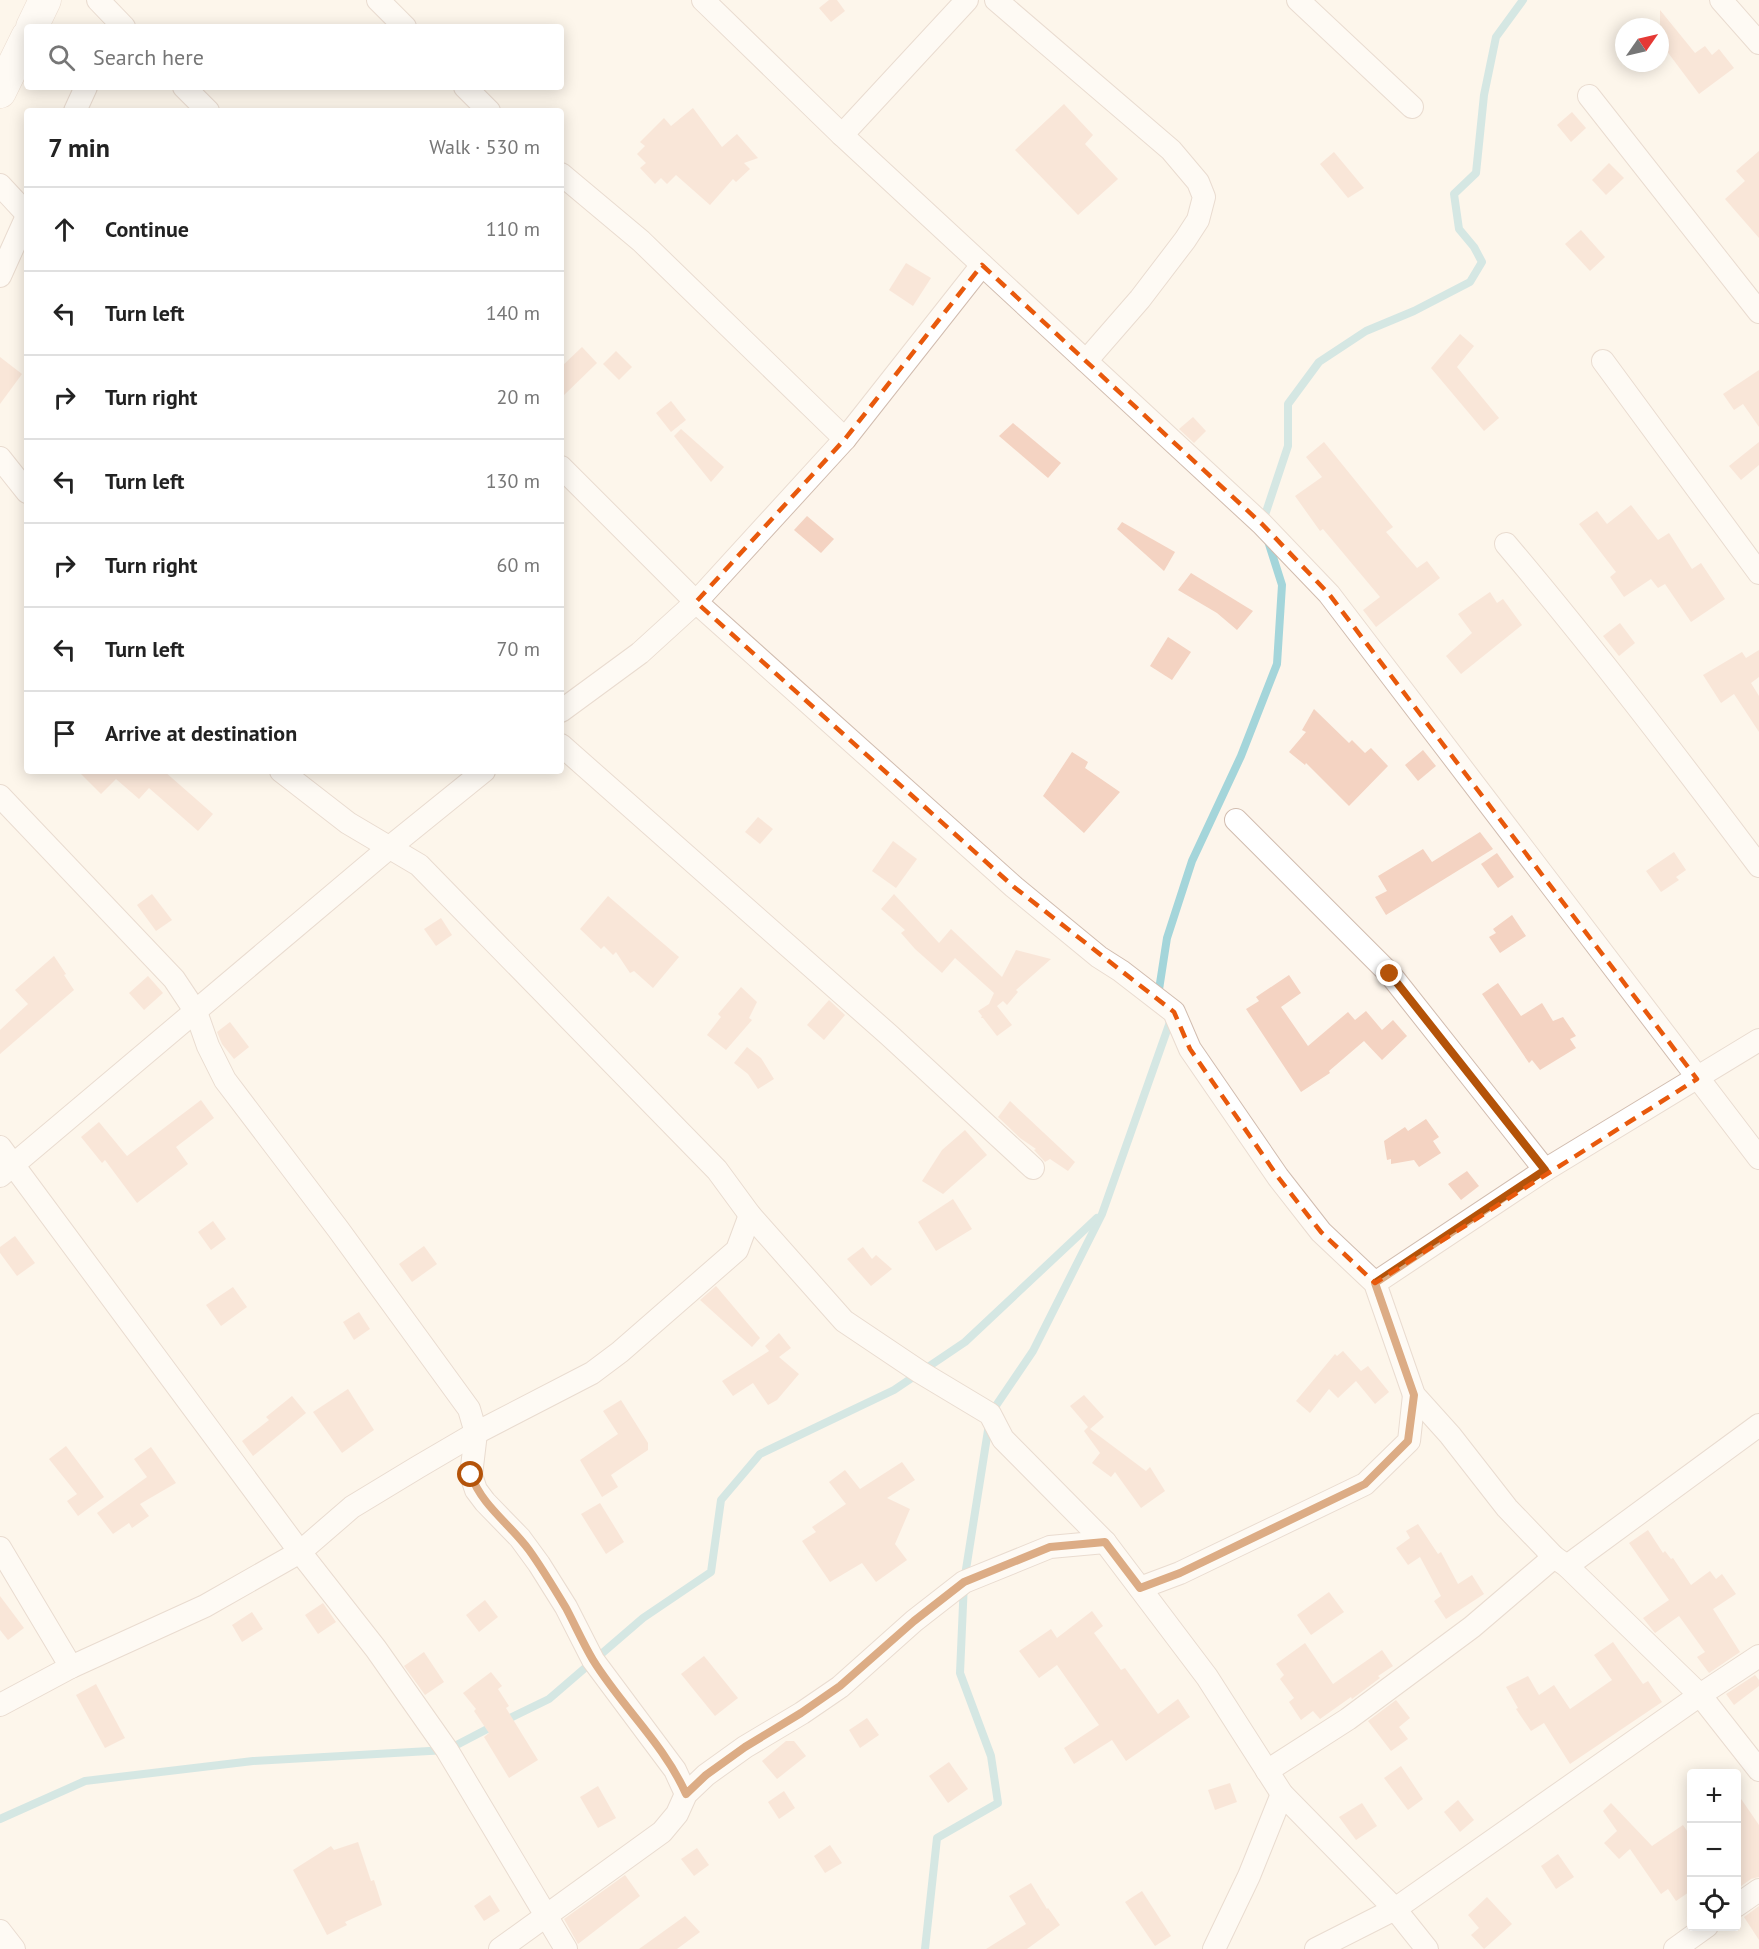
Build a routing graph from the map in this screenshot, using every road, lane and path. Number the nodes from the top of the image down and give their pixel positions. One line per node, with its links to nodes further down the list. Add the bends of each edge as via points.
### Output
1 (45, 0): 10 (main road)
2 (98, 0): 9 (street)
3 (378, 0): 11 (street)
4 (703, 0): 23 (street)
5 (968, 0): 23 (street)
6 (996, 0): 31 (street, via 1171,150 1198,182 1204,197 1198,220 1185,240)
7 (1298, 0): 19 (street)
8 (1731, 3): 13 (street)
9 (120, 18)
10 (33, 24)
11 (402, 24)
12 (24, 43): 17 (main road)
13 (1759, 43)
14 (85, 90): 20 (street)
15 (187, 90): 21 (street)
16 (468, 90): 22 (street)
17 (0, 92)
18 (1588, 96): 30 (street)
19 (1412, 107)
20 (76, 108)
21 (205, 108)
22 (486, 108)
23 (842, 135): 28 (street)
24 (564, 177): 33 (street, via 641,241)
25 (0, 185): 26 (street)
26 (24, 212)
27 (24, 222): 29 (street)
28 (982, 266): 31 (street); 33 (street)
29 (0, 276)
30 (1759, 312)
31 (1086, 361): 50 (street, via 1262,524 1329,594)
32 (1603, 361): 38 (street)
33 (845, 439): 39 (street)
34 (0, 458): 36 (street)
35 (564, 470): 39 (street)
36 (24, 488)
37 (1506, 544): 47 (street, via 1644,714)
38 (1759, 573)
39 (696, 602): 40 (street, via 640,653); 57 (street, via 1014,887 1174,1012 1190,1049 1278,1177 1321,1232)
40 (564, 709)
41 (564, 748): 53 (street)
42 (285, 774): 46 (street, via 348,823)
43 (480, 774): 46 (street)
44 (0, 796): 48 (street, via 174,979)
45 (1236, 820): 54 (street, via 1390,974)
46 (390, 847): 48 (street); 56 (street, via 419,865 458,903 717,1170)
47 (1759, 866)
48 (196, 1012): 55 (street); 60 (street, via 225,1080 458,1392 469,1409)
49 (1759, 1040): 50 (street)
50 (1697, 1079): 52 (street); 54 (street)
51 (0, 1147): 55 (street)
52 (1759, 1158)
53 (1033, 1168)
54 (1545, 1170): 57 (street)
55 (7, 1171): 63 (street)
56 (750, 1215): 60 (street, via 737,1250 620,1352 592,1373); 61 (street, via 844,1321 990,1414 1004,1439)
57 (1375, 1283): 58 (street)
58 (1414, 1395): 64 (street, via 1508,1508); 65 (street, via 1408,1441 1365,1484 1180,1573)
59 (1759, 1425): 64 (street)
60 (476, 1433): 63 (street, via 352,1507); 72 (street, via 471,1475 476,1490 539,1564 593,1660 675,1770)
61 (1105, 1542): 65 (street); 72 (street, via 1050,1547 964,1582 840,1686 745,1747)
62 (0, 1548): 67 (street)
63 (300, 1552): 67 (street, via 205,1606); 77 (street, via 376,1649 447,1750)
64 (1560, 1561): 68 (street); 71 (street, via 1348,1719)
65 (1140, 1588): 71 (street, via 1206,1677)
66 (1759, 1656): 68 (street)
67 (71, 1667): 69 (street)
68 (1700, 1695): 70 (street); 76 (street)
69 (0, 1705)
70 (1759, 1770)
71 (1267, 1771): 73 (street)
72 (686, 1794): 77 (street, via 677,1814 662,1832)
73 (1282, 1794): 76 (street); 83 (street)
74 (1759, 1890): 75 (street)
75 (1741, 1903)
76 (1395, 1908): 84 (street); 85 (street)
77 (545, 1916): 81 (street); 82 (street)
78 (0, 1931): 80 (street)
79 (1700, 1931): 86 (street)
80 (14, 1949)
81 (500, 1949)
82 (566, 1949)
83 (1214, 1949)
84 (1317, 1949)
85 (1427, 1949)
86 (1675, 1949)

